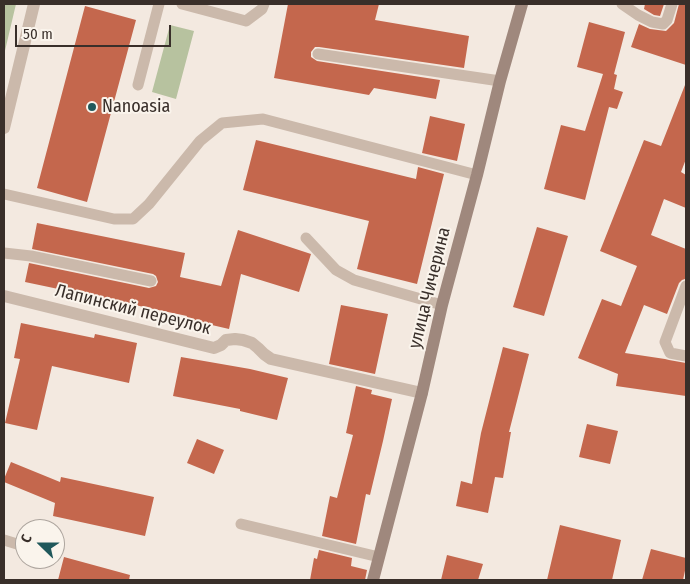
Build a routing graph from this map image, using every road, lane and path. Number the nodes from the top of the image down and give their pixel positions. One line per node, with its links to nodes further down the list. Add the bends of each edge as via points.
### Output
1 (34, 4): 11 (street)
2 (159, 4): 10 (lane)
3 (182, 4): 4 (lane, via 246,21)
4 (264, 4)
5 (522, 4): 9 (main road, улица Чичерина)
6 (622, 4): 7 (lane, via 652,22 663,24)
7 (672, 4)
8 (318, 54): 9 (lane)
9 (500, 81): 12 (main road, улица Чичерина)
10 (138, 85)
11 (4, 128)
12 (477, 175): 13 (lane, via 263,119 222,123 200,141 133,219 114,219); 19 (main road, улица Чичерина)
13 (4, 194)
14 (306, 238): 19 (lane, via 336,270 354,280)
15 (4, 252): 16 (lane)
16 (151, 281)
17 (686, 286): 20 (lane, via 665,342 670,353)
18 (4, 296): 21 (street, Лапинский переулок, via 214,348 226,340 243,340 252,343 271,359)
19 (442, 305): 21 (main road, улица Чичерина)
20 (686, 356)
21 (422, 393): 23 (main road, улица Чичерина)
22 (241, 524): 23 (lane)
23 (379, 557): 24 (main road, улица Чичерина)
24 (373, 580)

